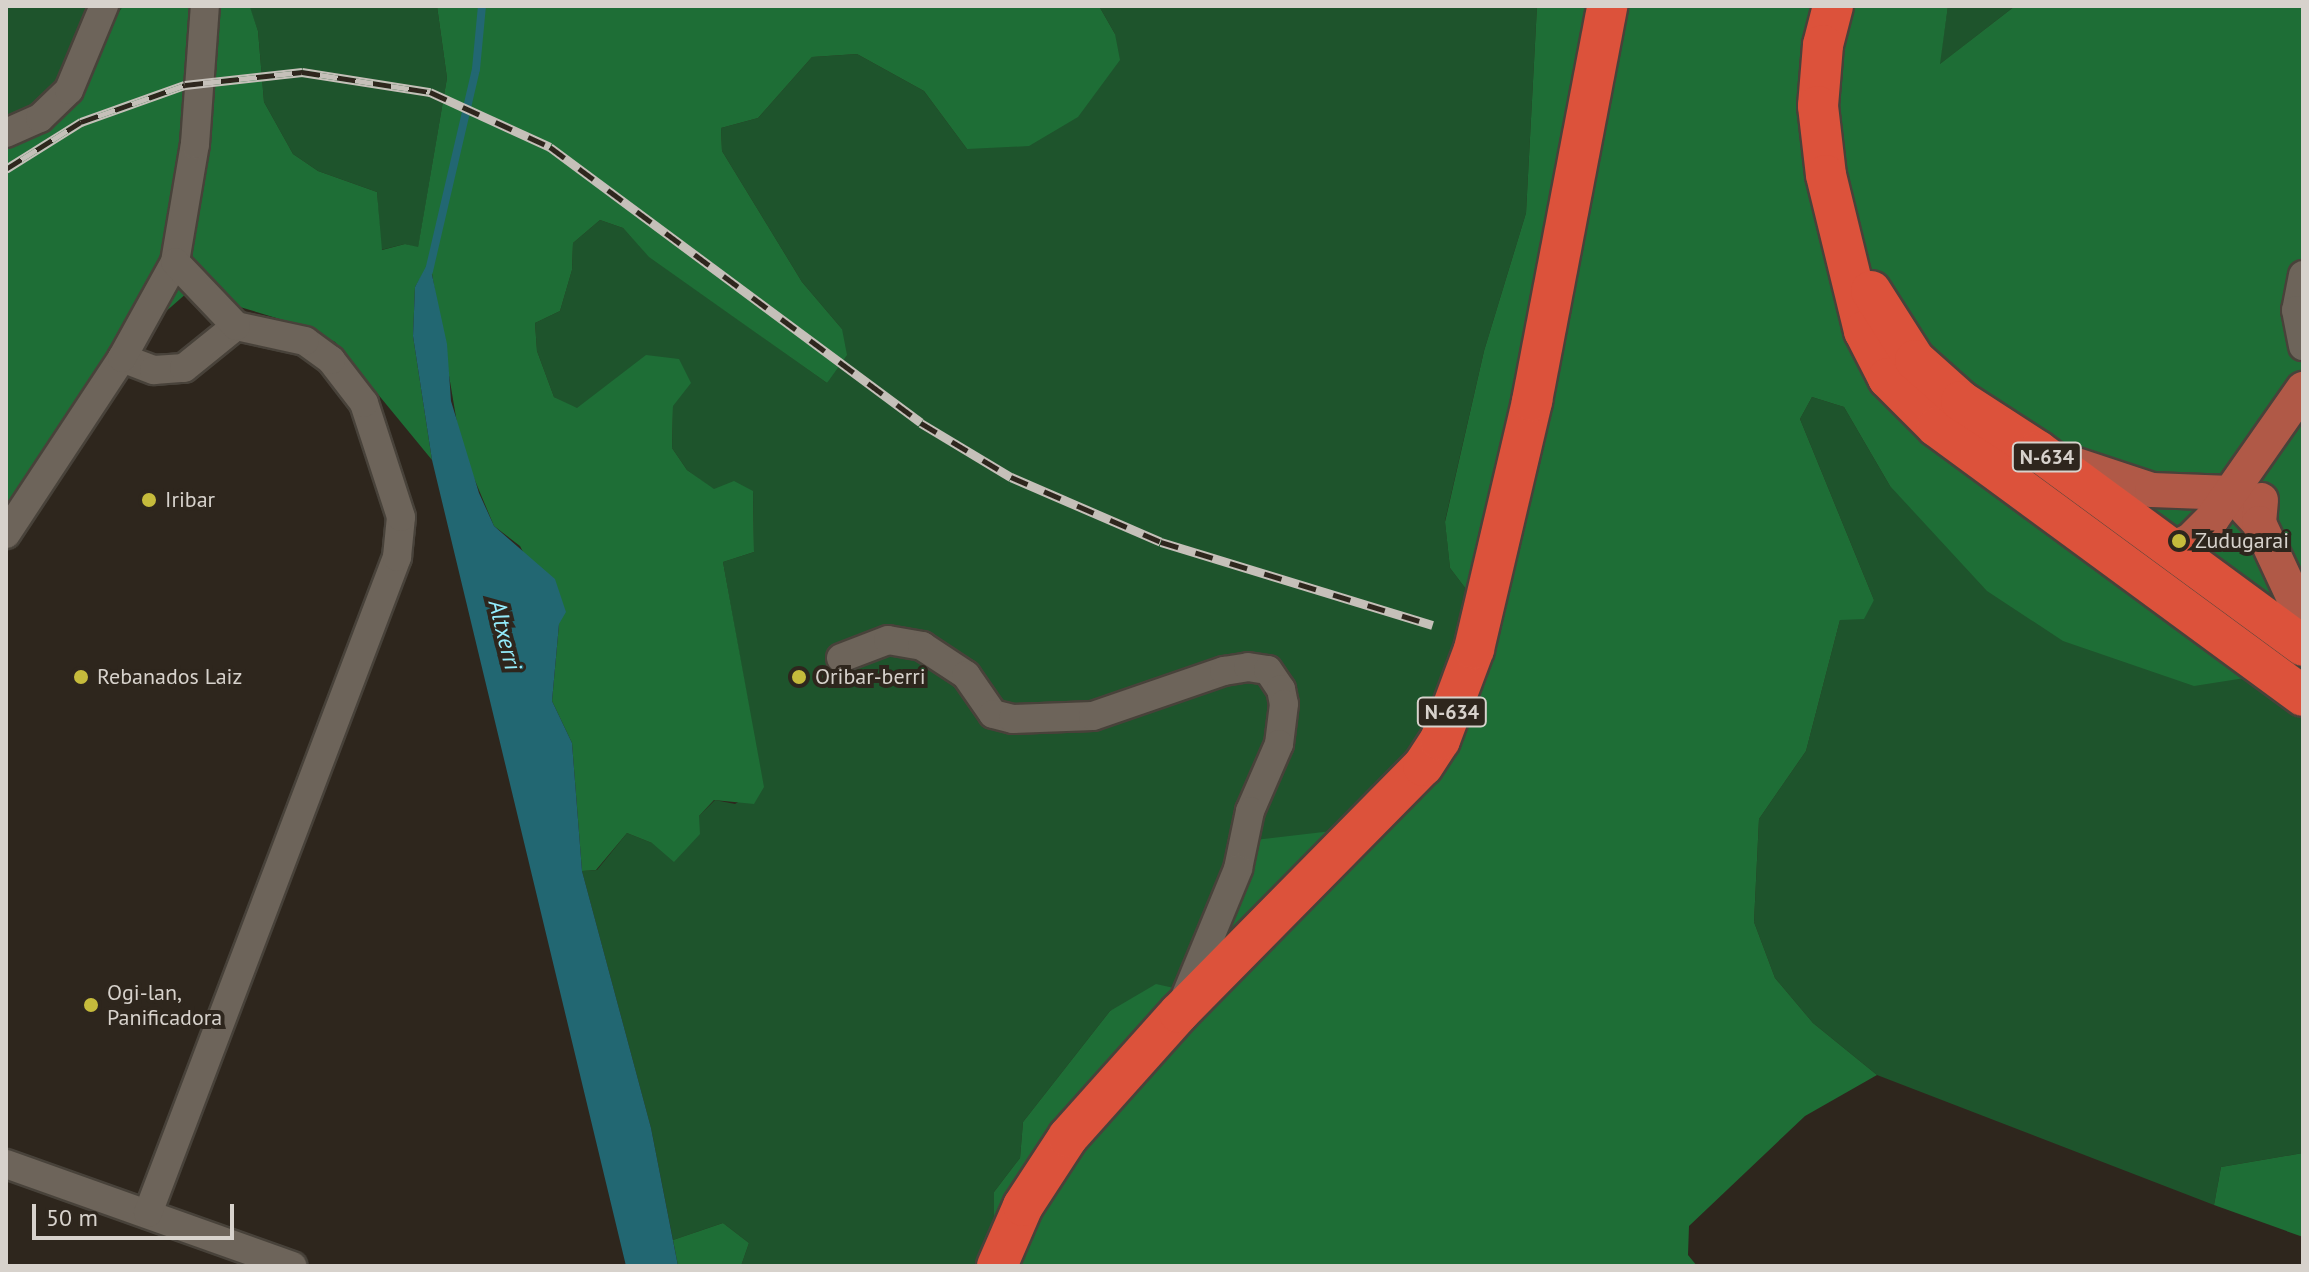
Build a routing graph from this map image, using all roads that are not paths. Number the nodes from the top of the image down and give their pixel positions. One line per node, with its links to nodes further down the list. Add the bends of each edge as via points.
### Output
1 (104, 6): 5 (street, via 69,90 40,118)
2 (205, 6): 7 (street, via 195,144)
3 (1607, 6): 24 (highway, N-634, via 1532,401 1474,649 1453,709 1423,766)
4 (1833, 6): 6 (highway, N-634, via 1823,45 1818,106)
5 (6, 133)
6 (1839, 226): 14 (highway, N-634, via 1888,323 1915,360 1961,401); 15 (highway, N-634, via 1864,331 1888,378 1937,427)
7 (175, 262): 9 (street); 11 (street)
8 (2303, 275): 10 (street, via 2296,310)
9 (236, 326): 11 (street, via 184,368 154,370); 26 (street, via 305,341 331,360 364,403 401,517 397,557)
10 (2303, 346)
11 (122, 358): 18 (street)
12 (2303, 389): 13 (main road)
13 (2277, 423): 16 (main road); 17 (main road)
14 (2038, 451): 16 (main road, via 2152,490); 19 (highway, N-634)
15 (2009, 482): 19 (highway, via 2128,552 2151,556); 23 (highway, N-634)
16 (2219, 492): 17 (main road); 19 (main road, via 2175,528)
17 (2259, 523): 20 (main road)
18 (6, 534)
19 (2172, 549): 21 (highway, N-634); 23 (highway, via 2191,595)
20 (2303, 618)
21 (2303, 646)
22 (841, 658): 24 (street, via 888,640 922,646 966,675 993,714 1013,719 1093,716 1224,671 1268,670 1284,704 1279,744 1250,811 1238,869)
23 (2303, 694)
24 (1179, 1013): 28 (highway, N-634, via 1068,1137 1023,1206)
25 (6, 1164): 26 (street)
26 (148, 1213): 27 (street)
27 (292, 1266)
28 (997, 1266)

